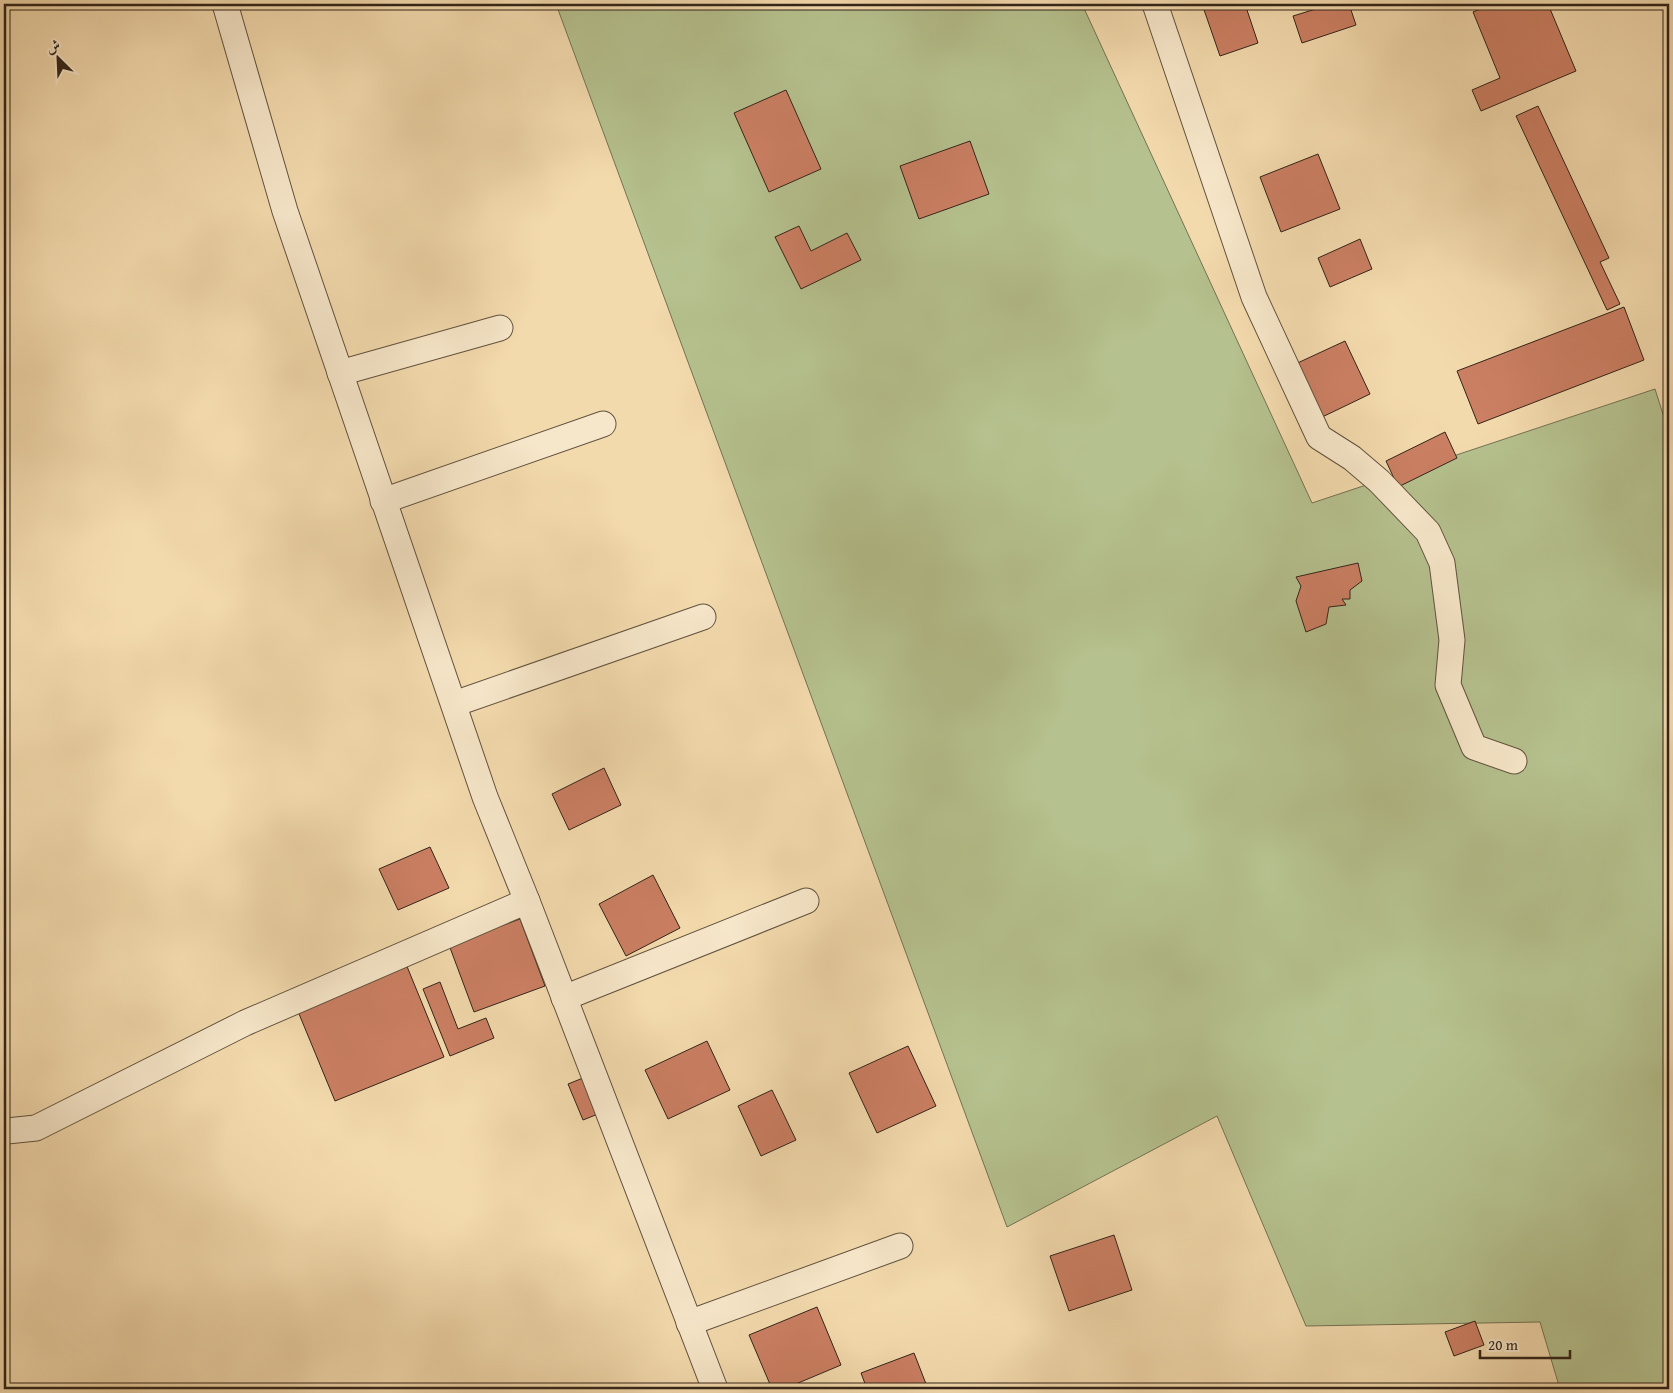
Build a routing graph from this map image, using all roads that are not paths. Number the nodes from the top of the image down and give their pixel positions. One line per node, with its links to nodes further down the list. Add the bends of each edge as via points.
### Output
1 (225, 4): 4 (street, via 285,211)
2 (1156, 4): 9 (street, via 1254,296 1319,437 1352,458 1379,481 1428,532 1442,563 1452,640 1448,686 1474,747)
3 (500, 328): 4 (street)
4 (340, 373): 6 (street)
5 (603, 424): 6 (street)
6 (383, 501): 8 (street)
7 (703, 617): 8 (street)
8 (454, 704): 10 (street, via 485,797)
9 (1514, 761)
10 (527, 901): 12 (street); 13 (street, via 245,1023 36,1128)
11 (806, 901): 12 (street)
12 (564, 998): 15 (street)
13 (4, 1130)
14 (900, 1246): 15 (street)
15 (689, 1323): 16 (street)
16 (715, 1389)

